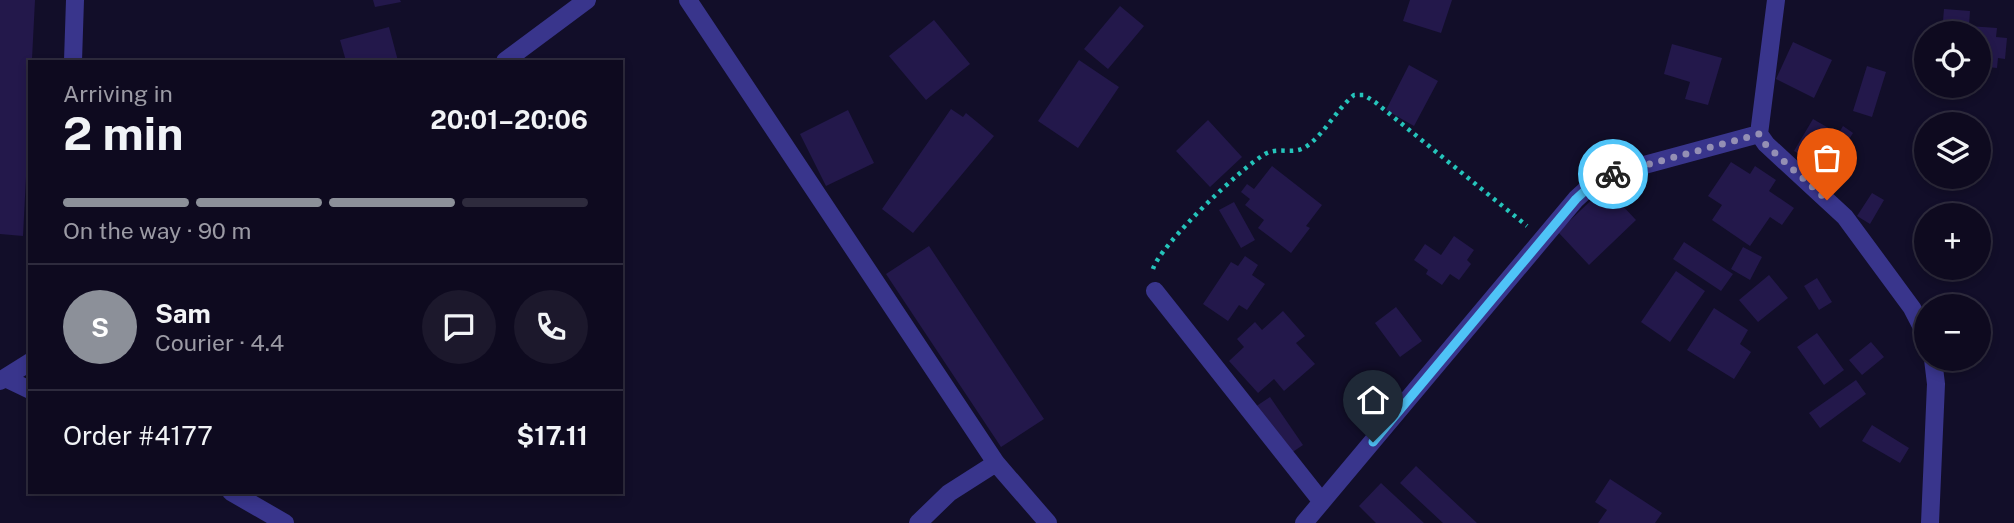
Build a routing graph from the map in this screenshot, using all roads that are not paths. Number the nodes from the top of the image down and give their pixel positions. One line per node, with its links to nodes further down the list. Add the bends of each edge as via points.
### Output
1 (75, 0): 5 (street)
2 (587, 0): 6 (street)
3 (688, 0): 14 (street)
4 (1776, 0): 7 (street)
5 (72, 60)
6 (506, 60)
7 (1759, 134): 9 (street, via 1844,217); 16 (street, via 1600,177 1576,199)
8 (1155, 291): 16 (street)
9 (1914, 311)
10 (28, 363): 12 (street)
11 (1934, 371): 21 (street)
12 (2, 379): 13 (street)
13 (28, 389)
14 (996, 463): 18 (street, via 948,493); 19 (street)
15 (234, 494): 17 (street)
16 (1322, 502): 20 (street)
17 (285, 523)
18 (918, 523)
19 (1048, 523)
20 (1304, 523)
21 (1930, 523)

